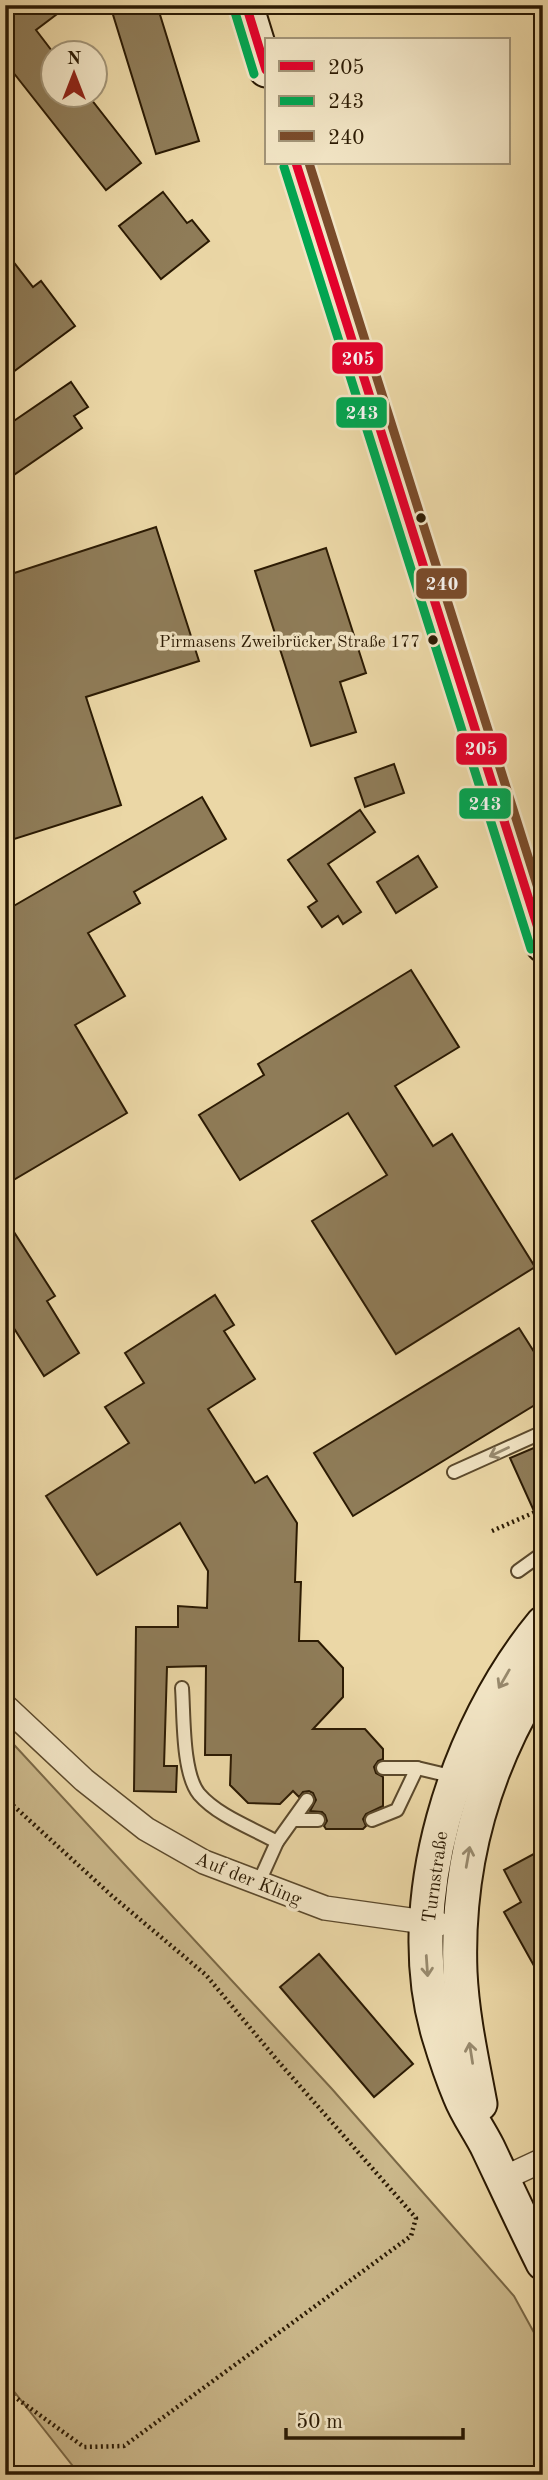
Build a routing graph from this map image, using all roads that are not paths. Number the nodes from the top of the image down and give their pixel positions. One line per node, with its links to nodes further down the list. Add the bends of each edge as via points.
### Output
1 (246, 5): 2 (street)
2 (265, 67)
3 (296, 164): 4 (street)
4 (543, 945)
5 (543, 1432): 6 (lane, one-way to 6)
6 (454, 1472)
7 (543, 1553): 8 (lane)
8 (518, 1571)
9 (543, 1623): 15 (street, Turnstraße, one-way to 15, via 494,1697)
10 (543, 1673): 15 (street, Turnstraße, via 508,1732)
11 (182, 1688): 20 (lane, via 188,1763 198,1793 217,1809)
12 (5, 1706): 21 (street, Auf der Kling, via 84,1780 146,1829 204,1862)
13 (383, 1768): 14 (lane)
14 (417, 1768): 15 (lane); 19 (lane, via 397,1810)
15 (470, 1782): 22 (street, Turnstraße, via 440,1831); 23 (street, Turnstraße, one-way to 15, via 469,1849)
16 (307, 1800): 17 (lane)
17 (294, 1820): 18 (lane); 20 (lane)
18 (318, 1820)
19 (372, 1820)
20 (277, 1842): 21 (lane)
21 (259, 1882): 22 (street, Auf der Kling, via 325,1908)
22 (426, 1923): 23 (street, Auf der Kling); 24 (street, Turnstraße, one-way to 24, via 430,1998 439,2036 461,2098)
23 (460, 1925): 24 (street, Turnstraße, one-way to 23, via 460,1975)
24 (486, 2145): 26 (street, Turnstraße)
25 (543, 2160): 26 (street)
26 (502, 2179): 27 (street, Turnstraße)
27 (543, 2263)

